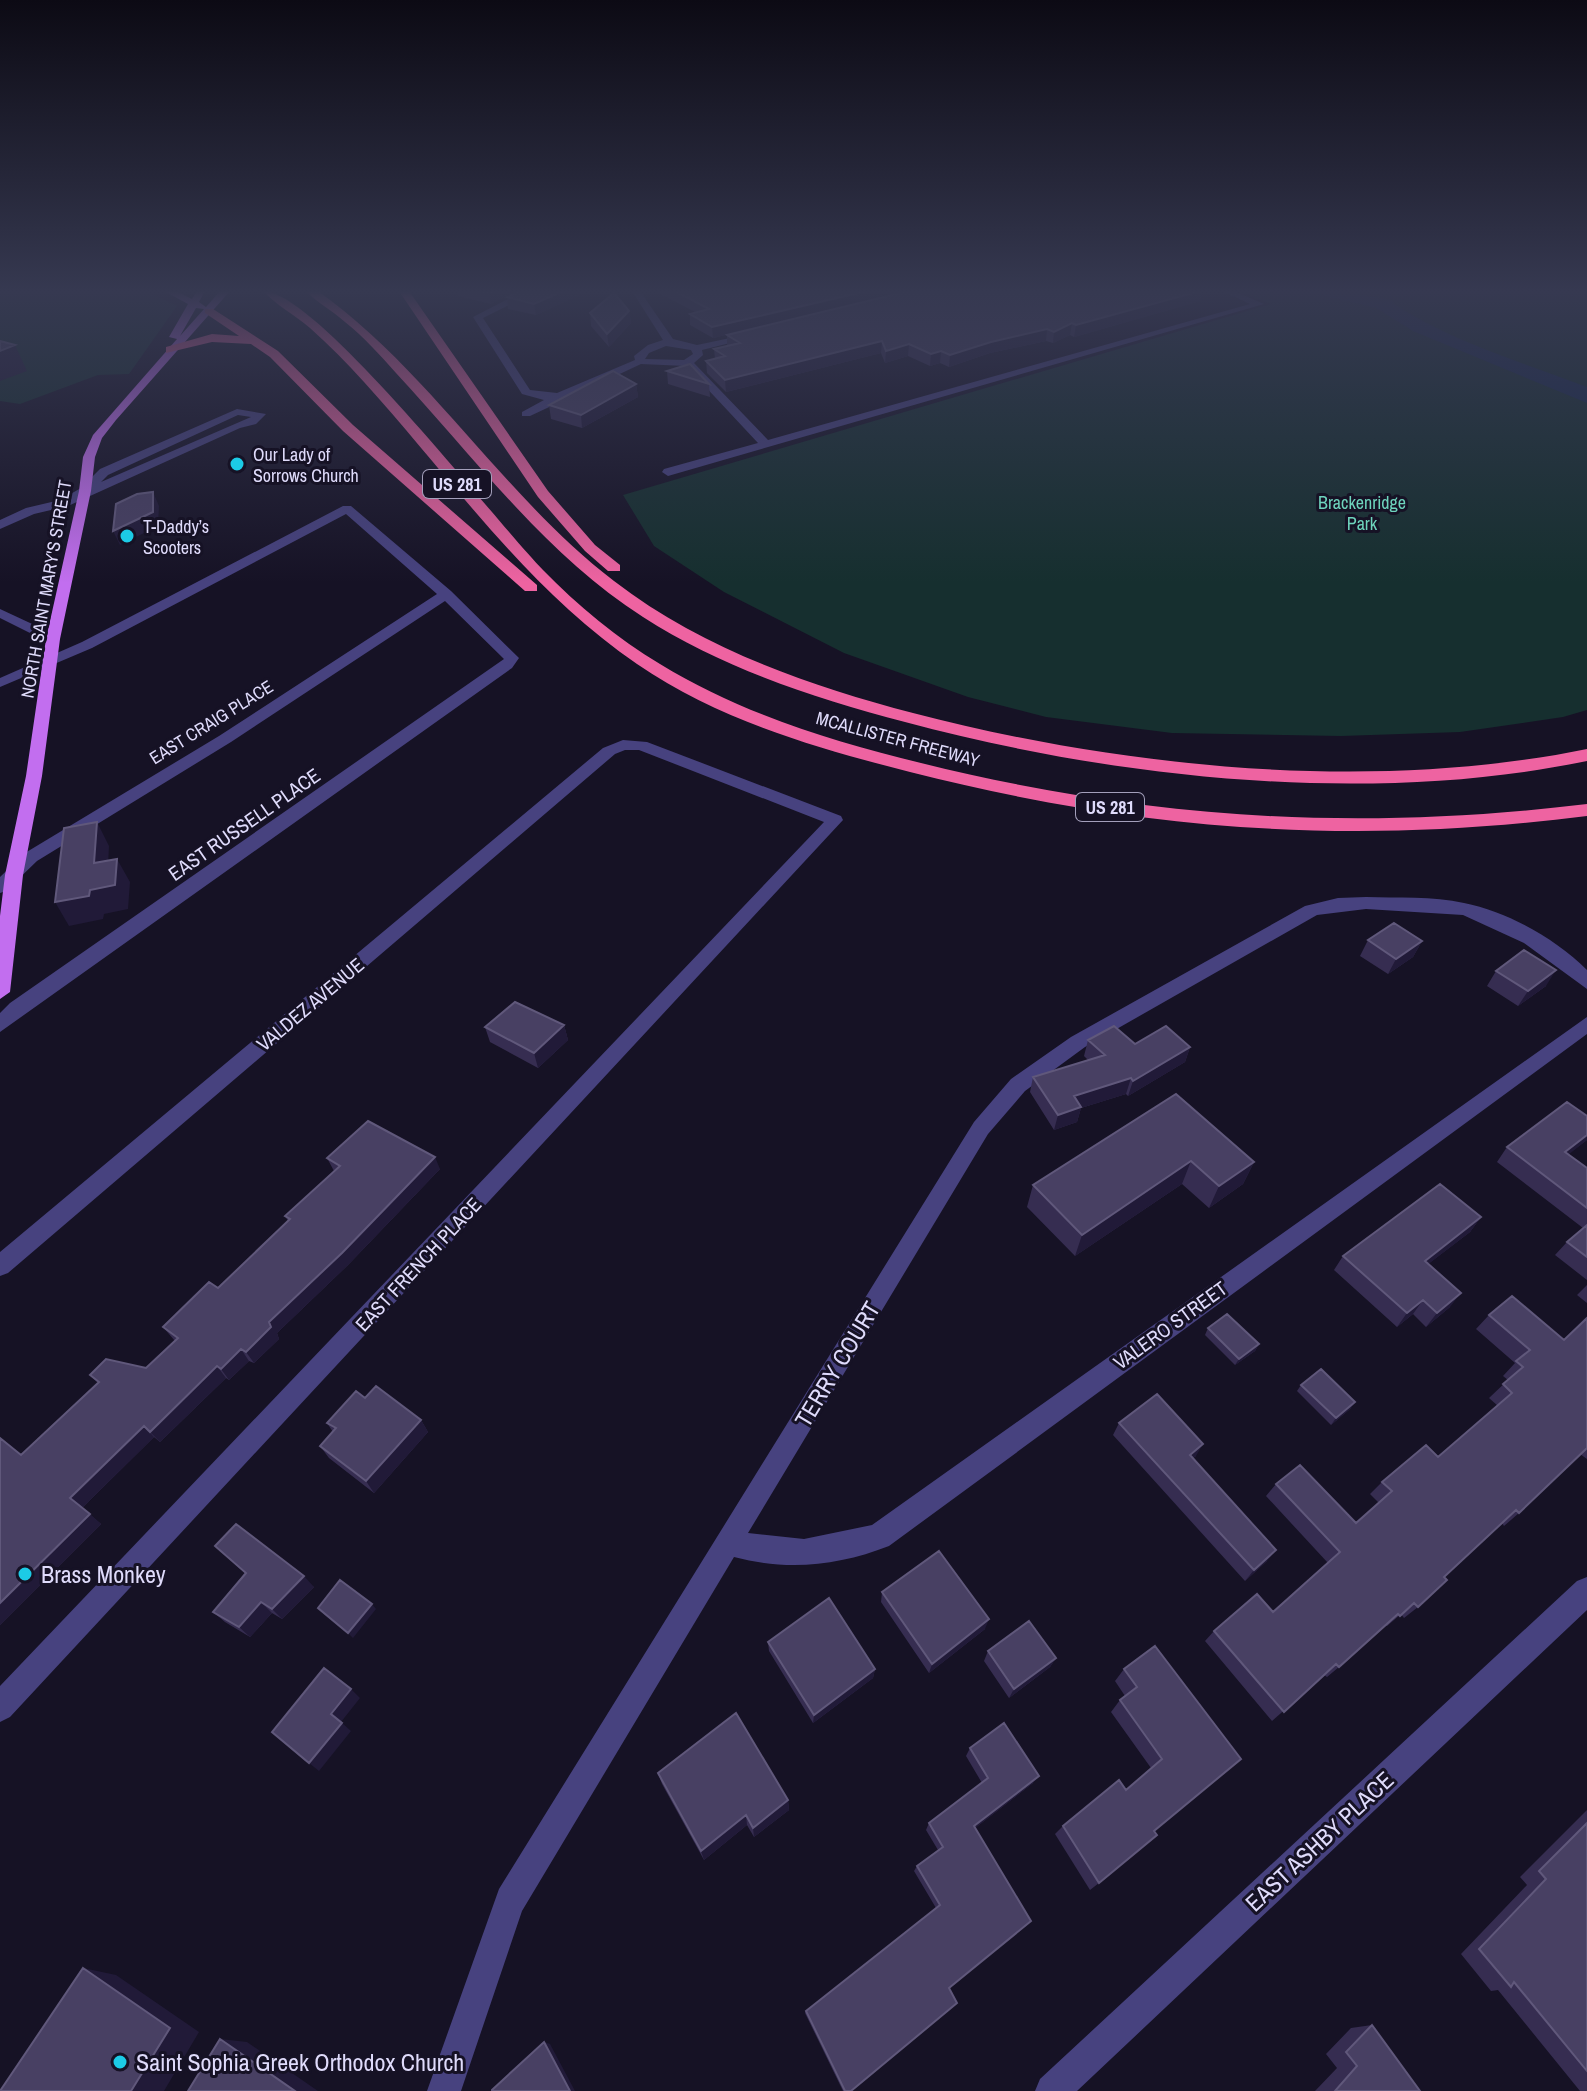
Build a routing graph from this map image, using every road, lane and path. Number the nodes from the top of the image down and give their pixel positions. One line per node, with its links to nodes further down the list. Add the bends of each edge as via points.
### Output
1 (137, 389): 14 (main road, NORTH SAINT MARY'S STREET, via 97,437)
2 (310, 389): 21 (highway, via 539,595 592,634)
3 (377, 389): 21 (highway, MCALLISTER FREEWAY / US 281, via 525,562 580,613)
4 (417, 389): 19 (highway, MCALLISTER FREEWAY / US 281, via 577,559 649,614)
5 (471, 389): 19 (highway, via 561,517 590,548)
6 (524, 389): 10 (street)
7 (576, 389): 10 (street)
8 (712, 389): 12 (street)
9 (961, 389): 12 (street)
10 (559, 396): 11 (street)
11 (526, 414)
12 (766, 444): 13 (street)
13 (668, 472)
14 (85, 491): 14 (street, via 252,422 260,414 237,412 104,472); 15 (street); 18 (main road, NORTH SAINT MARY'S STREET)
15 (0, 525)
16 (446, 594): 20 (street, via 347,509); 26 (street, EAST CRAIG PLACE, via 225,739 31,857); 31 (street, EAST RUSSELL PLACE, via 512,658)
17 (0, 613): 18 (street)
18 (53, 639): 20 (main road, NORTH SAINT MARY'S STREET)
19 (713, 647): 23 (highway, MCALLISTER FREEWAY / US 281, via 828,694 927,723 1169,769 1371,776 1510,768)
20 (52, 660): 22 (street); 26 (main road, NORTH SAINT MARY'S STREET)
21 (655, 668): 24 (highway, MCALLISTER FREEWAY / US 281, via 733,708 825,744 1064,801 1208,819 1333,825 1479,822)
22 (0, 683)
23 (1587, 755)
24 (1587, 810)
25 (835, 820): 32 (street, VALDEZ AVENUE, via 641,745 609,751); 35 (street, EAST FRENCH PLACE)
26 (14, 875): 27 (street, EAST CRAIG PLACE); 29 (main road, NORTH SAINT MARY'S STREET)
27 (0, 887)
28 (1587, 982): 33 (street, TERRY COURT, via 1543,946 1465,909 1350,902 1311,910 1078,1042 1018,1085 981,1128)
29 (0, 992)
30 (1587, 1024): 33 (street, VALERO STREET, via 879,1536 831,1551 766,1553)
31 (0, 1025)
32 (0, 1266)
33 (729, 1542): 36 (street, TERRY COURT, via 510,1900)
34 (1587, 1591): 37 (street, EAST ASHBY PLACE)
35 (0, 1707)
36 (444, 2091)
37 (1052, 2091)

